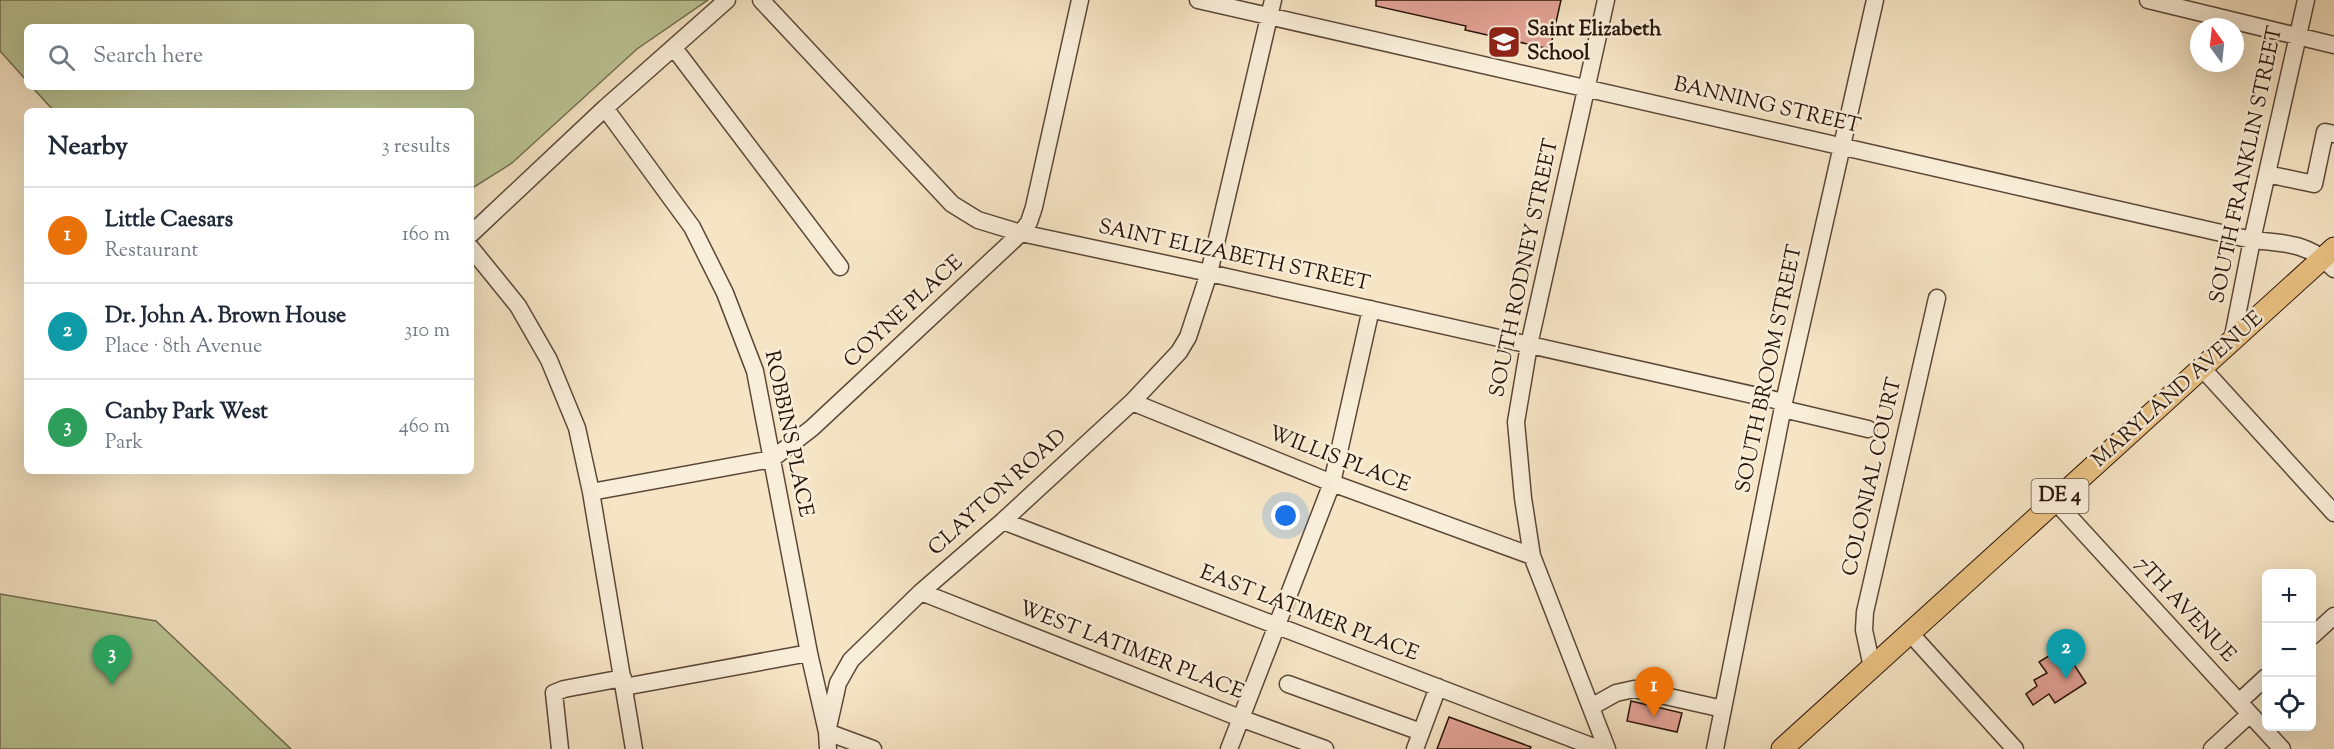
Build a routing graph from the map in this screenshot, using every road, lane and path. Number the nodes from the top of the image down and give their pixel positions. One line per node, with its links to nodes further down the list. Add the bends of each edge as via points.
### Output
1 (727, 0): 12 (street)
2 (761, 0): 19 (street, SAINT ELIZABETH STREET, via 952,204 978,220)
3 (1080, 0): 19 (street, COYNE PLACE, via 1034,207)
4 (1198, 0): 9 (street, BANNING STREET)
5 (1606, 0): 13 (street, SOUTH RODNEY STREET)
6 (1875, 0): 16 (street, SOUTH BROOM STREET)
7 (2148, 0): 10 (street)
8 (2306, 0): 10 (street, SOUTH FRANKLIN STREET)
9 (1272, 7): 13 (street, BANNING STREET); 24 (street, CLAYTON ROAD)
10 (2298, 36): 11 (street); 17 (street, SOUTH FRANKLIN STREET)
11 (2334, 45)
12 (674, 48): 14 (street); 23 (street)
13 (1586, 89): 16 (street, BANNING STREET); 28 (street, SOUTH RODNEY STREET)
14 (606, 108): 18 (street); 33 (street, ROBBINS PLACE, via 692,227 725,293 755,371)
15 (2334, 134): 17 (street, via 2325,132 2314,184)
16 (1843, 146): 20 (street, BANNING STREET); 31 (street, SOUTH BROOM STREET)
17 (2267, 174): 20 (street, SOUTH FRANKLIN STREET)
18 (474, 231)
19 (1021, 233): 24 (street, SAINT ELIZABETH STREET); 33 (street, COYNE PLACE, via 812,428)
20 (2252, 240): 22 (street, BANNING STREET, via 2298,246); 27 (street, SOUTH FRANKLIN STREET)
21 (474, 252): 35 (street, via 518,306 549,360 577,428)
22 (2331, 258): 27 (main road, MARYLAND AVENUE / DE 4)
23 (840, 267)
24 (1209, 273): 26 (street, SAINT ELIZABETH STREET); 30 (street, CLAYTON ROAD, via 1188,337)
25 (1937, 298): 46 (street, COLONIAL COURT, via 1865,612 1864,630)
26 (1371, 309): 28 (street, SAINT ELIZABETH STREET); 34 (street)
27 (2232, 340): 29 (main road, MARYLAND AVENUE / DE 4)
28 (1529, 345): 31 (street, SAINT ELIZABETH STREET); 39 (street, SOUTH RODNEY STREET, via 1516,422)
29 (2202, 368): 36 (main road, MARYLAND AVENUE / DE 4); 37 (street)
30 (1132, 402): 34 (street, WILLIS PLACE); 38 (street, CLAYTON ROAD)
31 (1783, 405): 32 (street, SAINT ELIZABETH STREET); 53 (street, SOUTH BROOM STREET)
32 (1868, 429)
33 (772, 459): 35 (street, COYNE PLACE); 45 (street, ROBBINS PLACE)
34 (1332, 483): 39 (street, WILLIS PLACE); 42 (street)
35 (591, 492): 47 (street)
36 (2055, 501): 44 (main road, MARYLAND AVENUE / DE 4); 52 (street, 7TH AVENUE)
37 (2334, 513)
38 (1003, 521): 40 (street, CLAYTON ROAD); 42 (street, EAST LATIMER PLACE)
39 (1532, 556): 51 (street, SOUTH RODNEY STREET)
40 (921, 592): 54 (street, WEST LATIMER PLACE); 56 (street, CLAYTON ROAD, via 851,660 838,683)
41 (2334, 616): 43 (street)
42 (1276, 625): 50 (street, EAST LATIMER PLACE); 54 (street)
43 (2316, 632)
44 (1910, 633): 46 (main road, MARYLAND AVENUE / DE 4); 67 (street)
45 (809, 653): 47 (street); 56 (street, ROBBINS PLACE)
46 (1872, 667): 57 (main road, MARYLAND AVENUE / DE 4)
47 (623, 682): 58 (street, via 554,693); 59 (street)
48 (2262, 683): 52 (street)
49 (1288, 684): 55 (street)
50 (1438, 687): 55 (street); 64 (street, EAST LATIMER PLACE)
51 (1591, 707): 53 (street, via 1616,693 1634,689); 65 (street, SOUTH RODNEY STREET)
52 (2245, 708): 68 (street); 69 (street, 7TH AVENUE)
53 (1723, 709): 66 (street, SOUTH BROOM STREET)
54 (1240, 718): 61 (street); 62 (street, WEST LATIMER PLACE)
55 (1421, 732): 63 (street)
56 (827, 741): 60 (street)
57 (1786, 748)
58 (560, 749)
59 (634, 749)
60 (873, 749)
61 (1229, 749)
62 (1326, 749)
63 (1415, 749)
64 (1599, 749)
65 (1607, 749)
66 (1715, 749)
67 (2015, 749)
68 (2212, 749)
69 (2282, 749)

